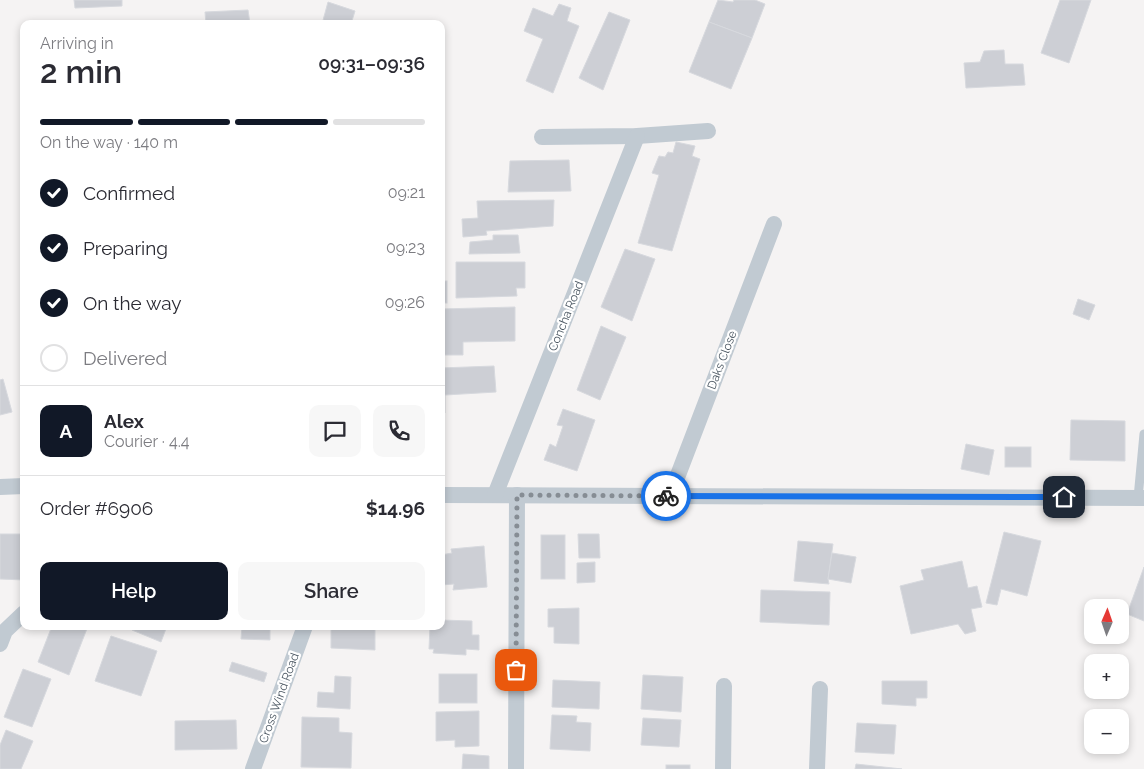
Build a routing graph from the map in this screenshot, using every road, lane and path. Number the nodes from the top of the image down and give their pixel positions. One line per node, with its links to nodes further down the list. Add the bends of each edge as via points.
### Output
1 (708, 131): 2 (street)
2 (637, 136): 3 (street); 9 (street, Concha Road)
3 (542, 138)
4 (774, 224): 11 (street, Daks Close)
5 (1144, 434): 12 (lane)
6 (20, 486): 7 (street)
7 (0, 487)
8 (445, 495): 9 (street)
9 (495, 495): 10 (street)
10 (517, 495): 11 (street); 19 (street)
11 (670, 496): 12 (street)
12 (1141, 498)
13 (20, 617): 15 (street, via 4,631)
14 (304, 630): 18 (street, Cross Wind Road)
15 (0, 644)
16 (724, 686): 20 (street)
17 (820, 689): 21 (street)
18 (253, 769)
19 (516, 769)
20 (723, 769)
21 (817, 769)

